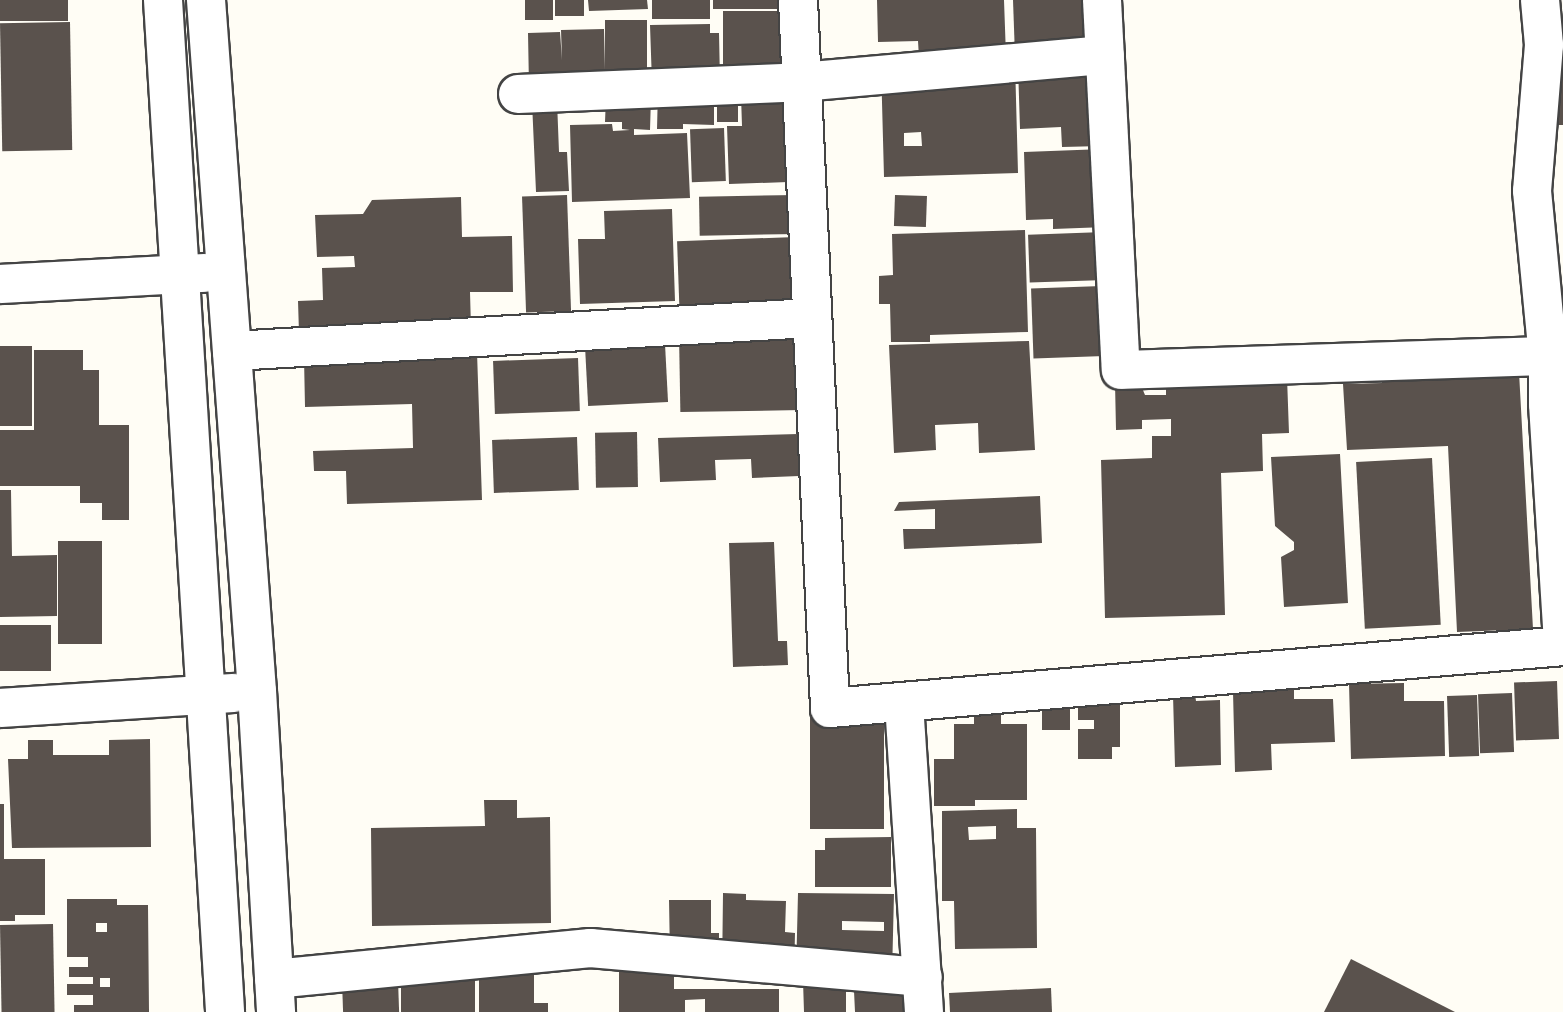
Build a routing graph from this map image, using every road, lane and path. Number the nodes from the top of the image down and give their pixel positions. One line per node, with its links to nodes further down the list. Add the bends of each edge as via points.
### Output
1 (163, 0): 11 (street)
2 (206, 0): 10 (street)
3 (798, 0): 8 (street)
4 (1102, 0): 7 (street)
5 (1540, 0): 6 (street)
6 (1553, 45): 15 (street, via 1532,191)
7 (1105, 55): 8 (street); 15 (street, via 1121,370)
8 (801, 82): 9 (street); 13 (street)
9 (518, 94)
10 (225, 271): 11 (street); 14 (street)
11 (182, 275): 12 (street); 19 (street)
12 (0, 284)
13 (812, 318): 14 (street); 20 (street, via 830,708)
14 (232, 351): 18 (street)
15 (1548, 356): 16 (street)
16 (1555, 403): 17 (street)
17 (1563, 645): 20 (street)
18 (257, 691): 19 (street); 22 (street)
19 (208, 695): 21 (street); 24 (street)
20 (904, 704): 23 (street)
21 (0, 708)
22 (275, 995): 23 (street, via 590,948)
23 (924, 995)
24 (225, 1012)

